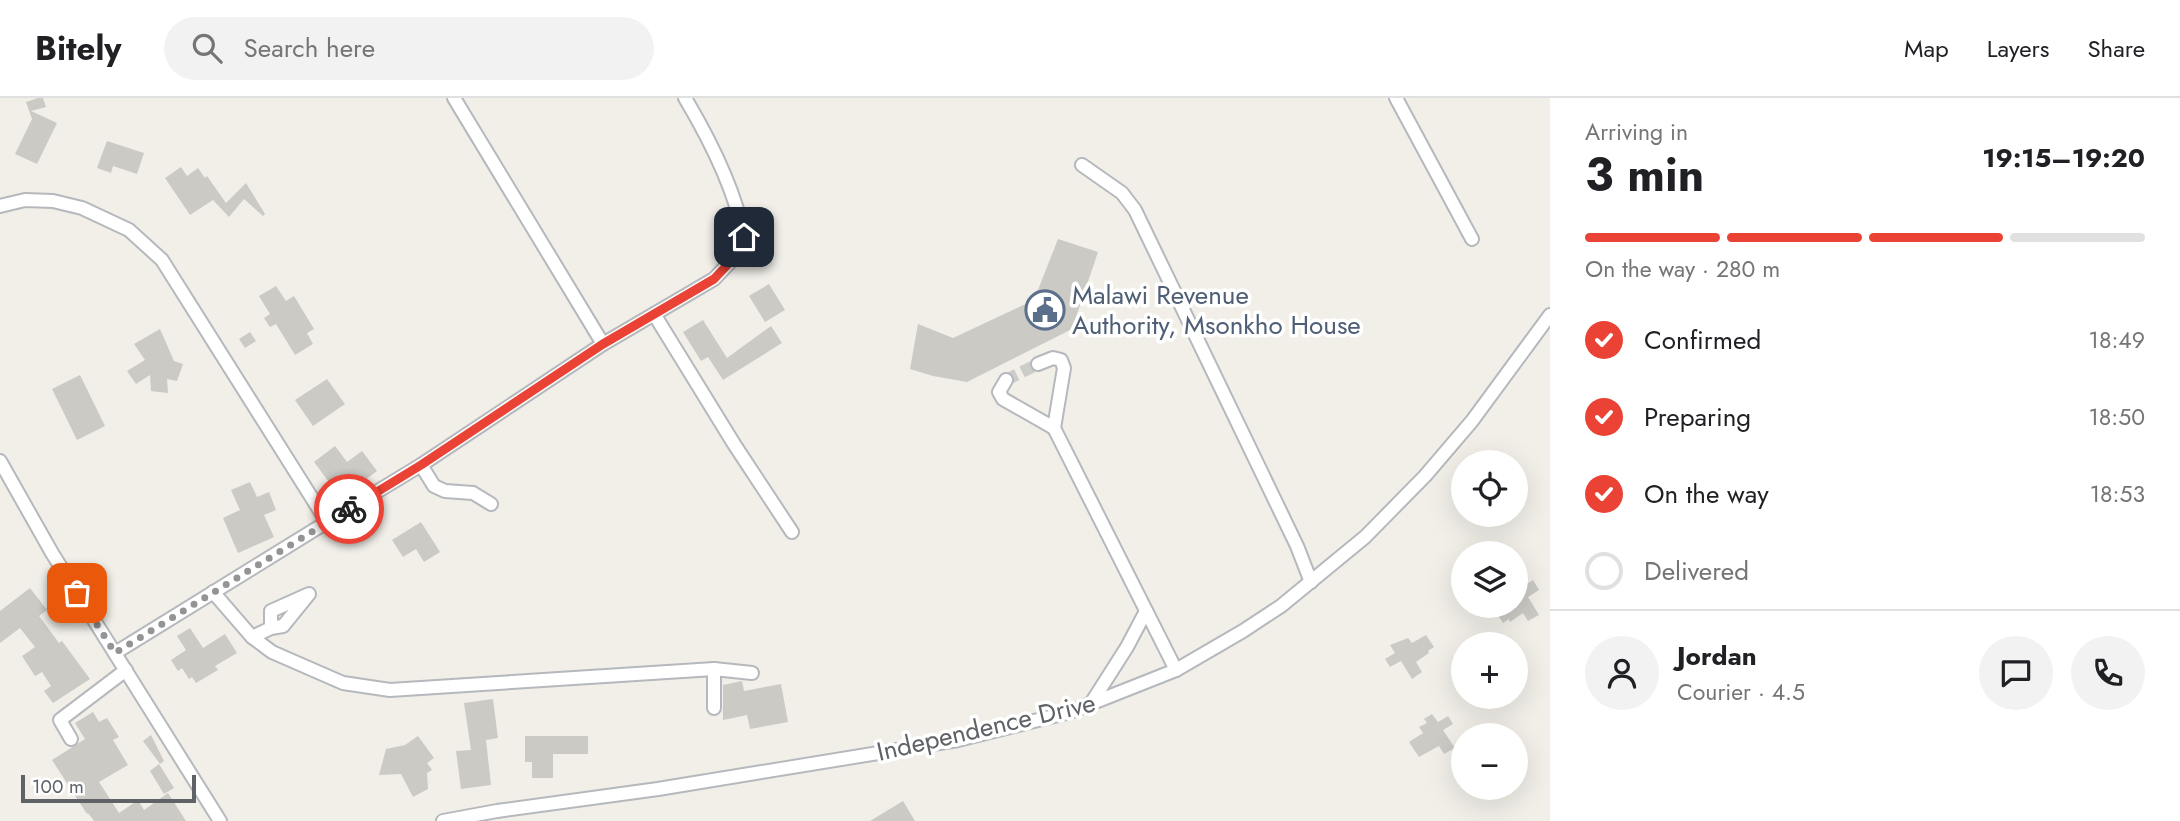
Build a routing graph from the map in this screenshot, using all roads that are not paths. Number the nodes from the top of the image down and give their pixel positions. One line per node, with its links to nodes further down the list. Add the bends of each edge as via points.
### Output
1 (454, 98): 9 (street)
2 (685, 98): 7 (street, via 739,210 744,237 732,260 714,279)
3 (1396, 98): 6 (street)
4 (1082, 165): 18 (street, via 1122,193 1135,210)
5 (0, 206): 16 (street, via 24,200 82,208 129,230 162,260)
6 (1472, 239)
7 (654, 314): 9 (street); 17 (street)
8 (1550, 315): 18 (street, Independence Drive, via 1425,476 1365,537)
9 (603, 344): 14 (street)
10 (1038, 364): 12 (street, via 1053,358 1061,360 1064,368)
11 (1006, 380): 12 (street, via 999,392 1003,399)
12 (1054, 428): 20 (street)
13 (0, 461): 23 (street)
14 (421, 465): 15 (street, via 434,486 473,493); 16 (street)
15 (491, 504)
16 (327, 522): 19 (street)
17 (792, 533)
18 (1311, 582): 26 (street, Independence Drive, via 1243,631)
19 (213, 592): 22 (street); 23 (street)
20 (1146, 611): 26 (street); 28 (street)
21 (271, 628): 22 (street)
22 (252, 637): 24 (street, via 272,652 344,683 390,690)
23 (115, 653): 25 (street)
24 (713, 669): 27 (street); 29 (street)
25 (126, 670): 30 (street, via 60,720); 31 (street)
26 (1176, 670): 28 (street, Independence Drive)
27 (752, 673)
28 (1090, 706): 32 (street, Independence Drive, via 913,749)
29 (714, 708)
30 (71, 739)
31 (220, 821)
32 (443, 821)

